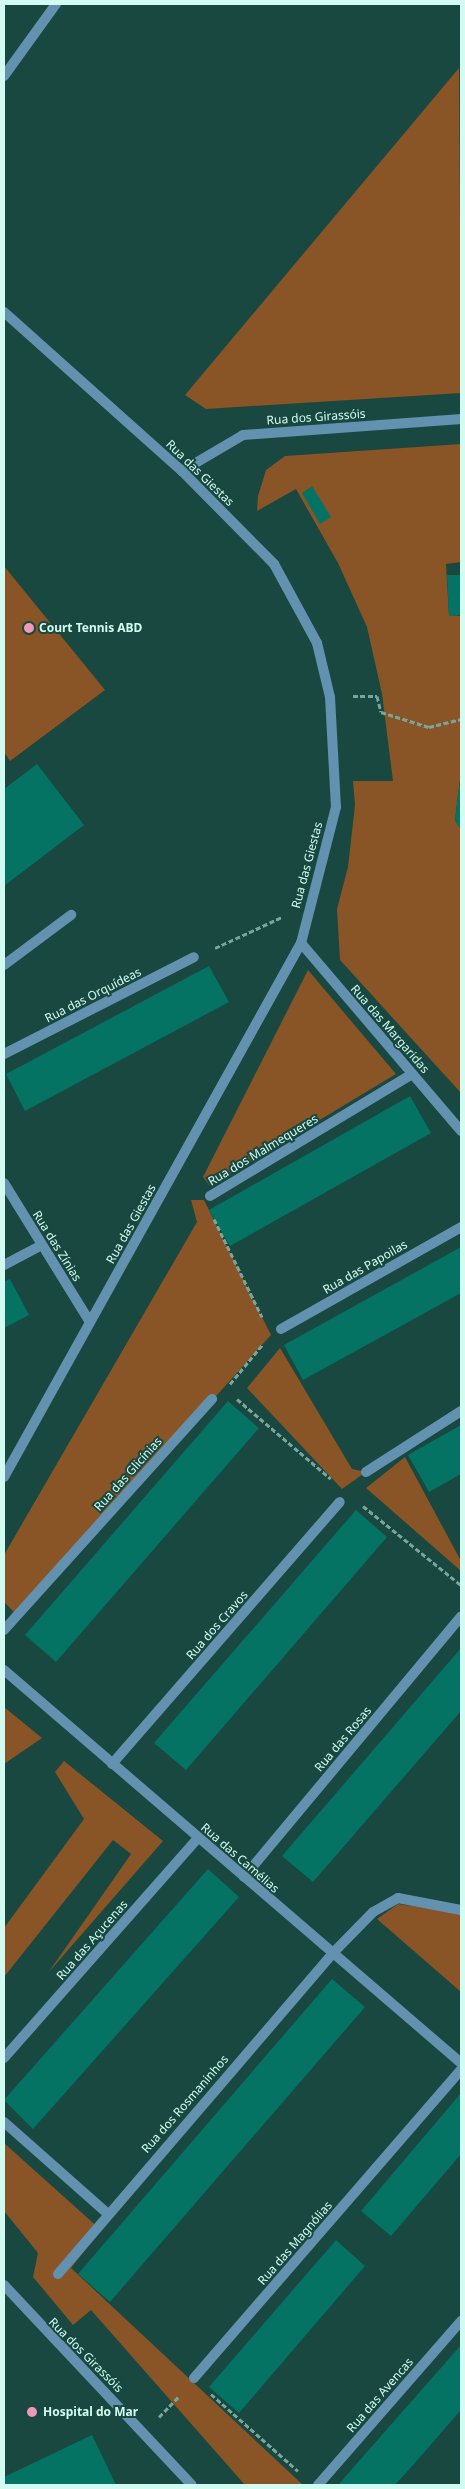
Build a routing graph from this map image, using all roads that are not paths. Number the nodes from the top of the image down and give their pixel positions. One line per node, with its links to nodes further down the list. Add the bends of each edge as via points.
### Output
1 (56, 4): 2 (street)
2 (4, 76)
3 (4, 312): 4 (street, Rua das Giestas)
4 (8, 322): 6 (street, Rua das Giestas)
5 (461, 419): 6 (street, Rua dos Girassóis, via 244,434)
6 (182, 471): 8 (street, Rua das Giestas, via 274,564 317,643 330,697 336,807)
7 (71, 915): 10 (street)
8 (300, 943): 12 (street, Rua das Margaridas); 19 (street, Rua das Giestas)
9 (194, 957): 11 (street, Rua das Orquídeas)
10 (4, 965)
11 (4, 1054)
12 (412, 1074): 13 (street, Rua das Margaridas); 15 (street, Rua dos Malmequeres)
13 (461, 1131)
14 (4, 1183): 17 (street, Rua das Zínias)
15 (210, 1196)
16 (461, 1227): 20 (street, Rua das Papoilas)
17 (40, 1246): 18 (street); 19 (street, Rua das Zínias)
18 (4, 1265)
19 (90, 1322): 24 (street, Rua das Giestas)
20 (281, 1329)
21 (212, 1399): 27 (street, Rua das Glicínias)
22 (461, 1411): 23 (street)
23 (366, 1472)
24 (4, 1477)
25 (340, 1502): 29 (street, Rua dos Cravos)
26 (461, 1617): 31 (street, Rua das Rosas)
27 (4, 1630)
28 (4, 1670): 29 (street, Rua das Camélias)
29 (112, 1764): 30 (street, Rua das Camélias)
30 (198, 1838): 31 (street, Rua das Camélias); 34 (street, Rua das Açucenas)
31 (244, 1877): 33 (street, Rua das Camélias)
32 (461, 1910): 33 (street, Rua dos Rosmaninhos, via 398,1898 373,1912)
33 (332, 1953): 35 (street, Rua das Camélias); 38 (street, Rua dos Rosmaninhos)
34 (4, 2058)
35 (461, 2063)
36 (461, 2070): 42 (street, Rua das Magnólias)
37 (4, 2122): 38 (street)
38 (108, 2213): 39 (street, Rua dos Rosmaninhos)
39 (58, 2274)
40 (4, 2286): 43 (street, Rua dos Girassóis, via 146,2432)
41 (461, 2321): 44 (street, Rua das Avencas)
42 (194, 2378)
43 (192, 2485)
44 (318, 2485)

